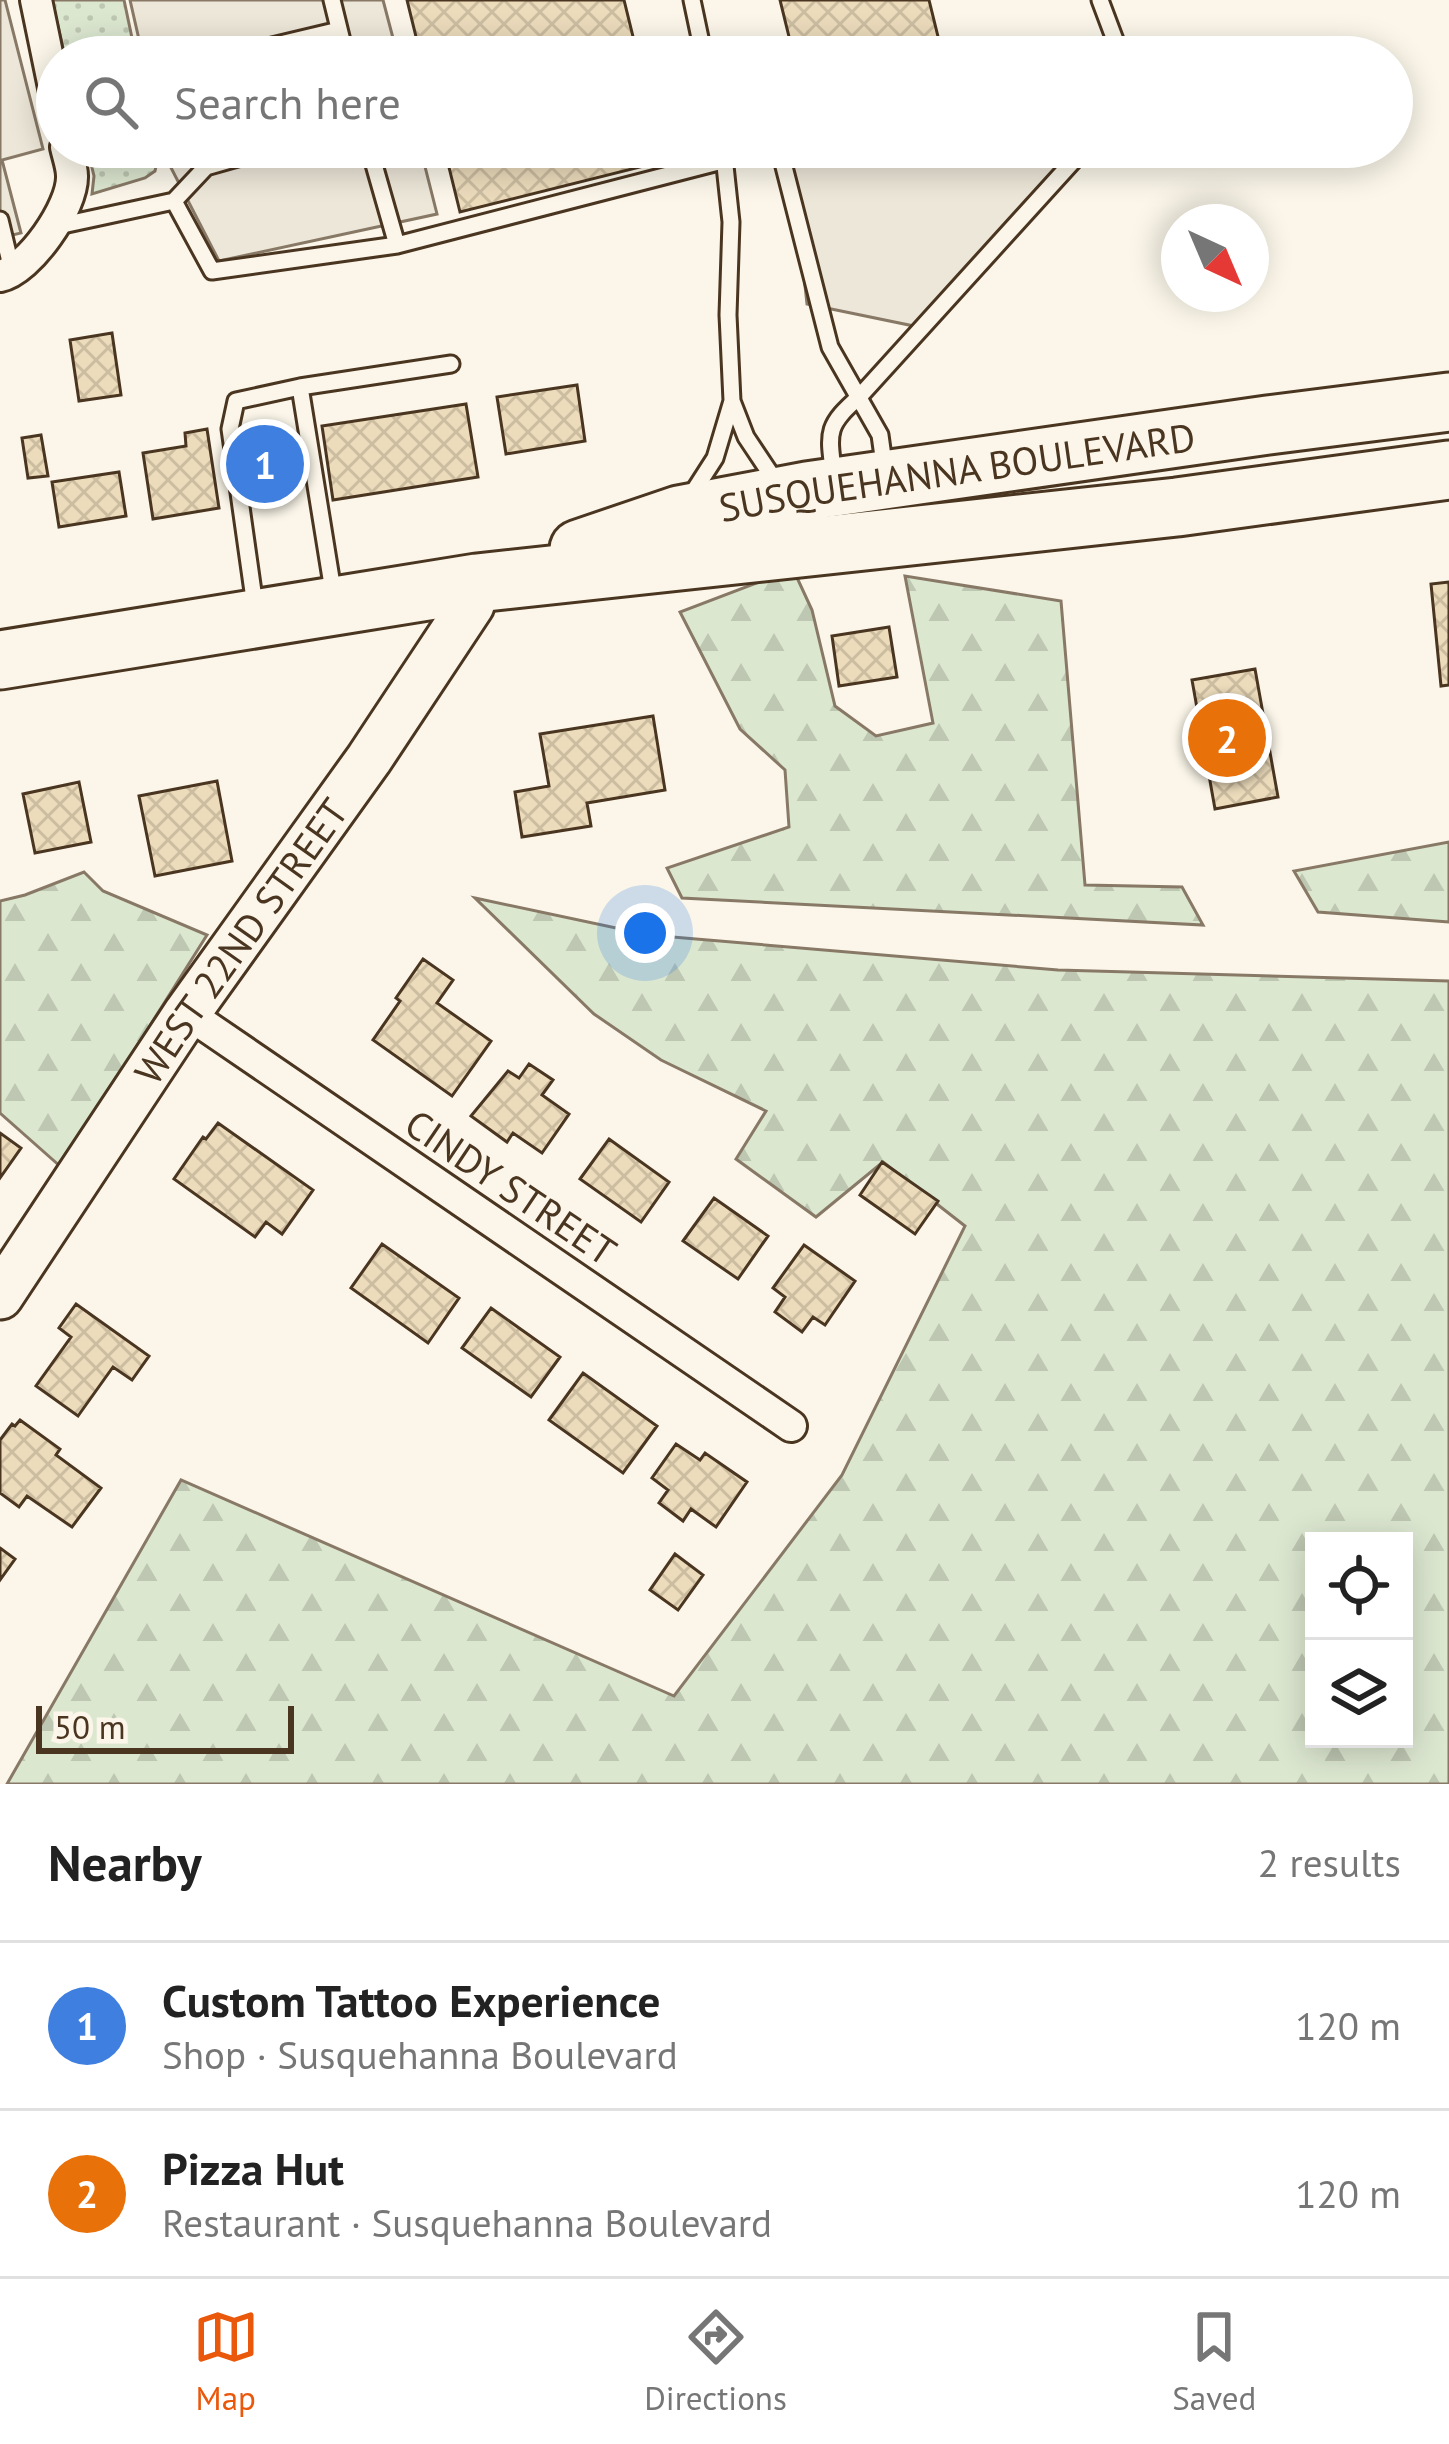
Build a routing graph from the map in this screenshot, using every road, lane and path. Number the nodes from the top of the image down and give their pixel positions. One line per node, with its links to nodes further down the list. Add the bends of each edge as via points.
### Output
1 (36, 0): 6 (street)
2 (332, 0): 5 (lane)
3 (692, 0): 9 (lane)
4 (1100, 0): 10 (lane)
5 (339, 30): 7 (lane); 8 (lane)
6 (43, 36)
7 (314, 36)
8 (341, 36)
9 (700, 36)
10 (1112, 36)
11 (70, 168): 20 (street)
12 (205, 168): 18 (lane)
13 (375, 168): 21 (lane)
14 (672, 168): 21 (lane)
15 (726, 168): 26 (lane)
16 (784, 168): 25 (lane, via 830,347)
17 (1067, 168): 25 (lane)
18 (174, 201): 20 (lane); 21 (lane, via 212,271)
19 (0, 220): 22 (lane)
20 (55, 226): 22 (street)
21 (397, 245)
22 (6, 275)
23 (451, 364): 24 (lane)
24 (300, 387): 32 (lane); 33 (lane, via 236,401 230,429)
25 (860, 396): 29 (lane, via 833,420); 29 (lane, via 880,435)
26 (732, 401): 29 (lane, via 746,437); 30 (lane, via 715,458)
27 (1449, 402): 29 (highway, SUSQUEHANNA BOULEVARD)
28 (1449, 470): 31 (highway, SUSQUEHANNA BOULEVARD)
29 (836, 487): 30 (highway, SUSQUEHANNA BOULEVARD)
30 (679, 515): 31 (highway, SUSQUEHANNA BOULEVARD)
31 (477, 583): 32 (highway, SUSQUEHANNA BOULEVARD); 35 (street, WEST 22ND STREET, via 471,605 369,759)
32 (336, 606): 33 (highway, SUSQUEHANNA BOULEVARD)
33 (257, 619): 34 (highway, SUSQUEHANNA BOULEVARD)
34 (0, 660)
35 (187, 1012): 36 (street, WEST 22ND STREET); 37 (street, CINDY STREET)
36 (0, 1296)
37 (791, 1426)

